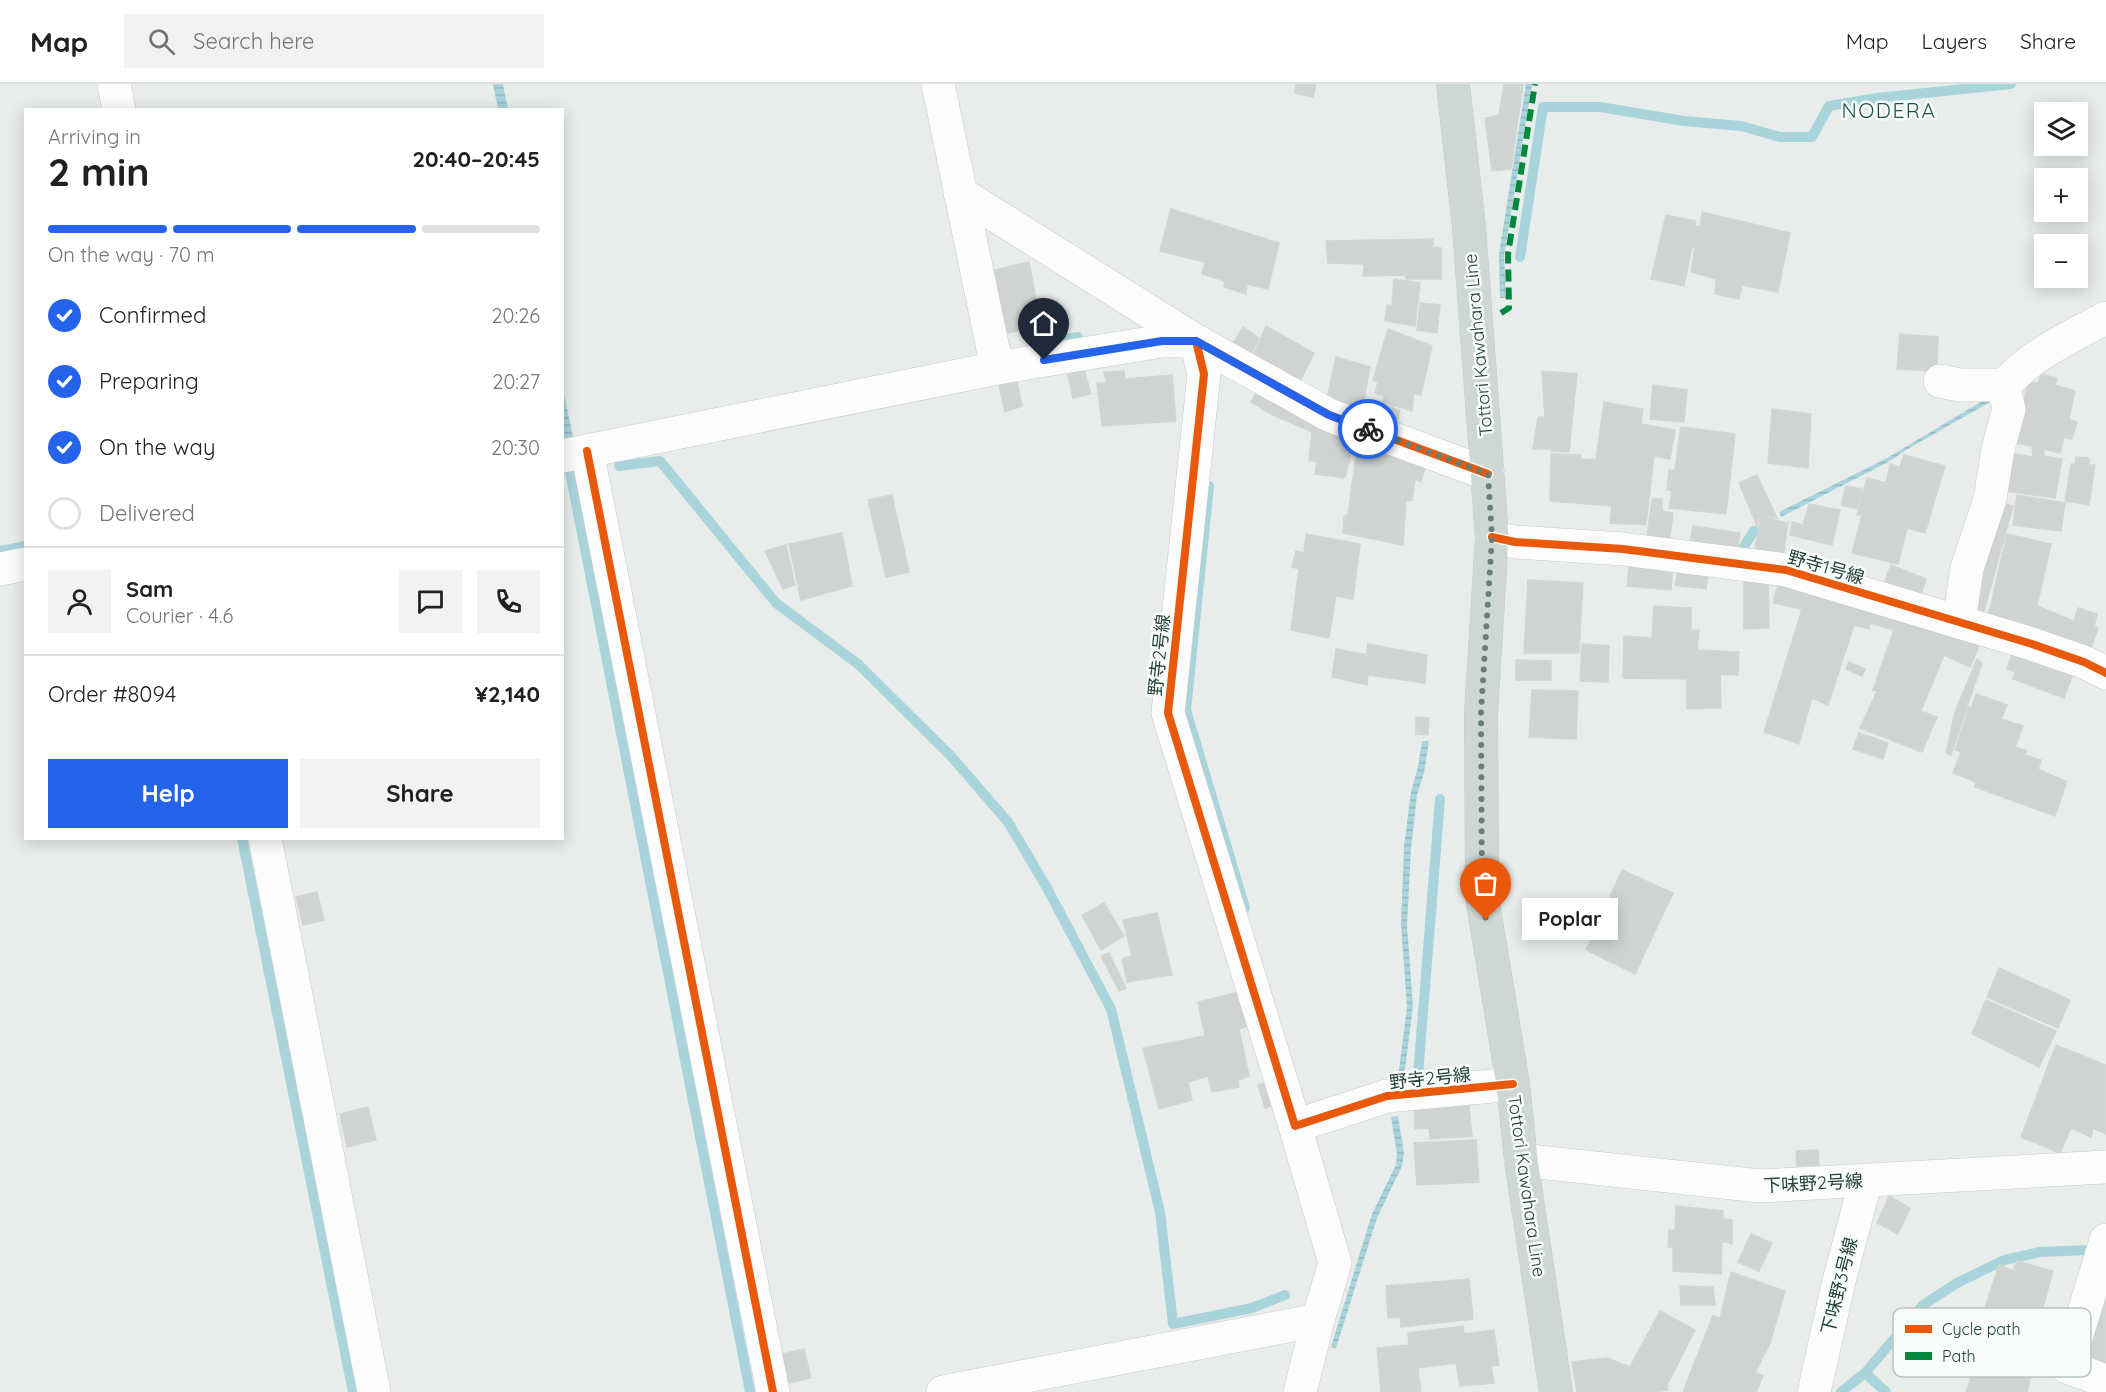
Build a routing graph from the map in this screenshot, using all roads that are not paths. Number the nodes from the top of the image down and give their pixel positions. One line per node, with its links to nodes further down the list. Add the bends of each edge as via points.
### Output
1 (114, 84): 4 (street)
2 (938, 84): 5 (street)
3 (1453, 84): 12 (main road, Tottori Kawahara Line, via 1469,227)
4 (119, 108)
5 (960, 193): 7 (street); 8 (street)
6 (2106, 318): 10 (street, via 2034,360)
7 (1196, 341): 8 (street, via 1162,341); 12 (street, via 1329,415); 20 (street, 野寺2号線, via 1204,374 1168,713)
8 (997, 368): 11 (street)
9 (1940, 381): 10 (street)
10 (2006, 385): 16 (street, via 2009,409 1990,499 1967,568)
11 (575, 454): 30 (street)
12 (1488, 474): 13 (main road, Tottori Kawahara Line)
13 (1492, 537): 16 (street, 野寺1号線, via 1786,570); 19 (main road, Tottori Kawahara Line, via 1481,713 1482,897)
14 (24, 564): 15 (street)
15 (0, 569)
16 (1959, 622): 17 (street, 野寺1号線, via 2084,662)
17 (2106, 673)
18 (265, 840): 29 (street)
19 (1513, 1084): 20 (street, 野寺2号線, via 1387,1096); 21 (main road, Tottori Kawahara Line)
20 (1295, 1126): 26 (street, via 1335,1263)
21 (1521, 1160): 23 (street, 下味野2号線, via 1760,1186); 33 (main road, Tottori Kawahara Line)
22 (2106, 1167): 23 (street, 下味野2号線)
23 (1866, 1180): 34 (street, 下味野3号線)
24 (2106, 1240): 25 (street)
25 (2085, 1308)
26 (1318, 1320): 31 (street); 32 (street)
27 (2063, 1379): 28 (street)
28 (2106, 1381)
29 (374, 1392)
30 (773, 1392)
31 (943, 1392)
32 (1300, 1392)
33 (1556, 1392)
34 (1814, 1392)

